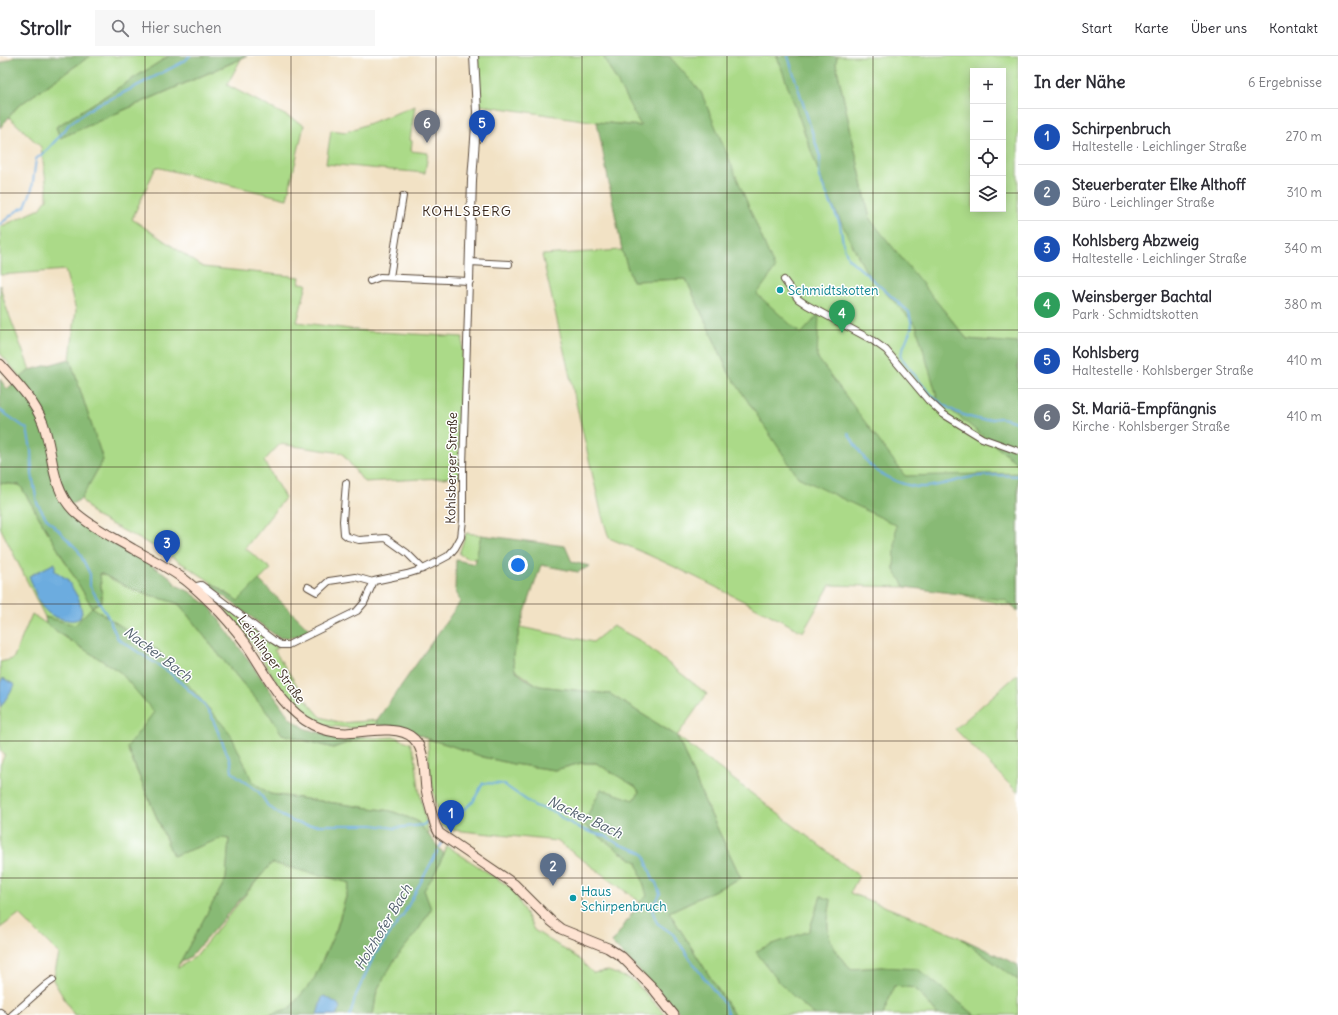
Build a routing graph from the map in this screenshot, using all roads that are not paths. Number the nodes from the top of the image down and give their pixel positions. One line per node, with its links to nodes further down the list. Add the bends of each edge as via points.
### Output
1 (474, 56): 3 (street, Kohlsberger Straße, via 477,112)
2 (403, 196): 5 (street)
3 (469, 262): 4 (street); 8 (street, Kohlsberger Straße)
4 (509, 264)
5 (390, 277): 7 (street); 8 (street)
6 (784, 280): 10 (street, via 798,299 886,350 937,410 982,438)
7 (370, 281)
8 (469, 281): 12 (street, Kohlsberger Straße, via 462,530 458,543 448,556)
9 (0, 364): 14 (main road, Leichlinger Straße, via 27,396 41,418 49,442 56,482 68,504 91,524)
10 (1018, 451)
11 (346, 483): 12 (street, via 344,534 360,540 386,538)
12 (424, 569): 13 (street, Kohlsberger Straße)
13 (373, 582): 14 (street, via 364,603 357,611 284,646 201,585); 15 (street, via 355,577 329,581 317,592)
14 (194, 587): 20 (main road, Leichlinger Straße, via 221,613 280,695 304,720 334,732 389,730 411,736 422,754 428,799 439,833 514,884 561,929 608,948 622,957)
15 (308, 587)
16 (53, 980): 19 (street)
17 (0, 1012): 18 (street)
18 (4, 1015)
19 (12, 1015)
20 (674, 1015)

